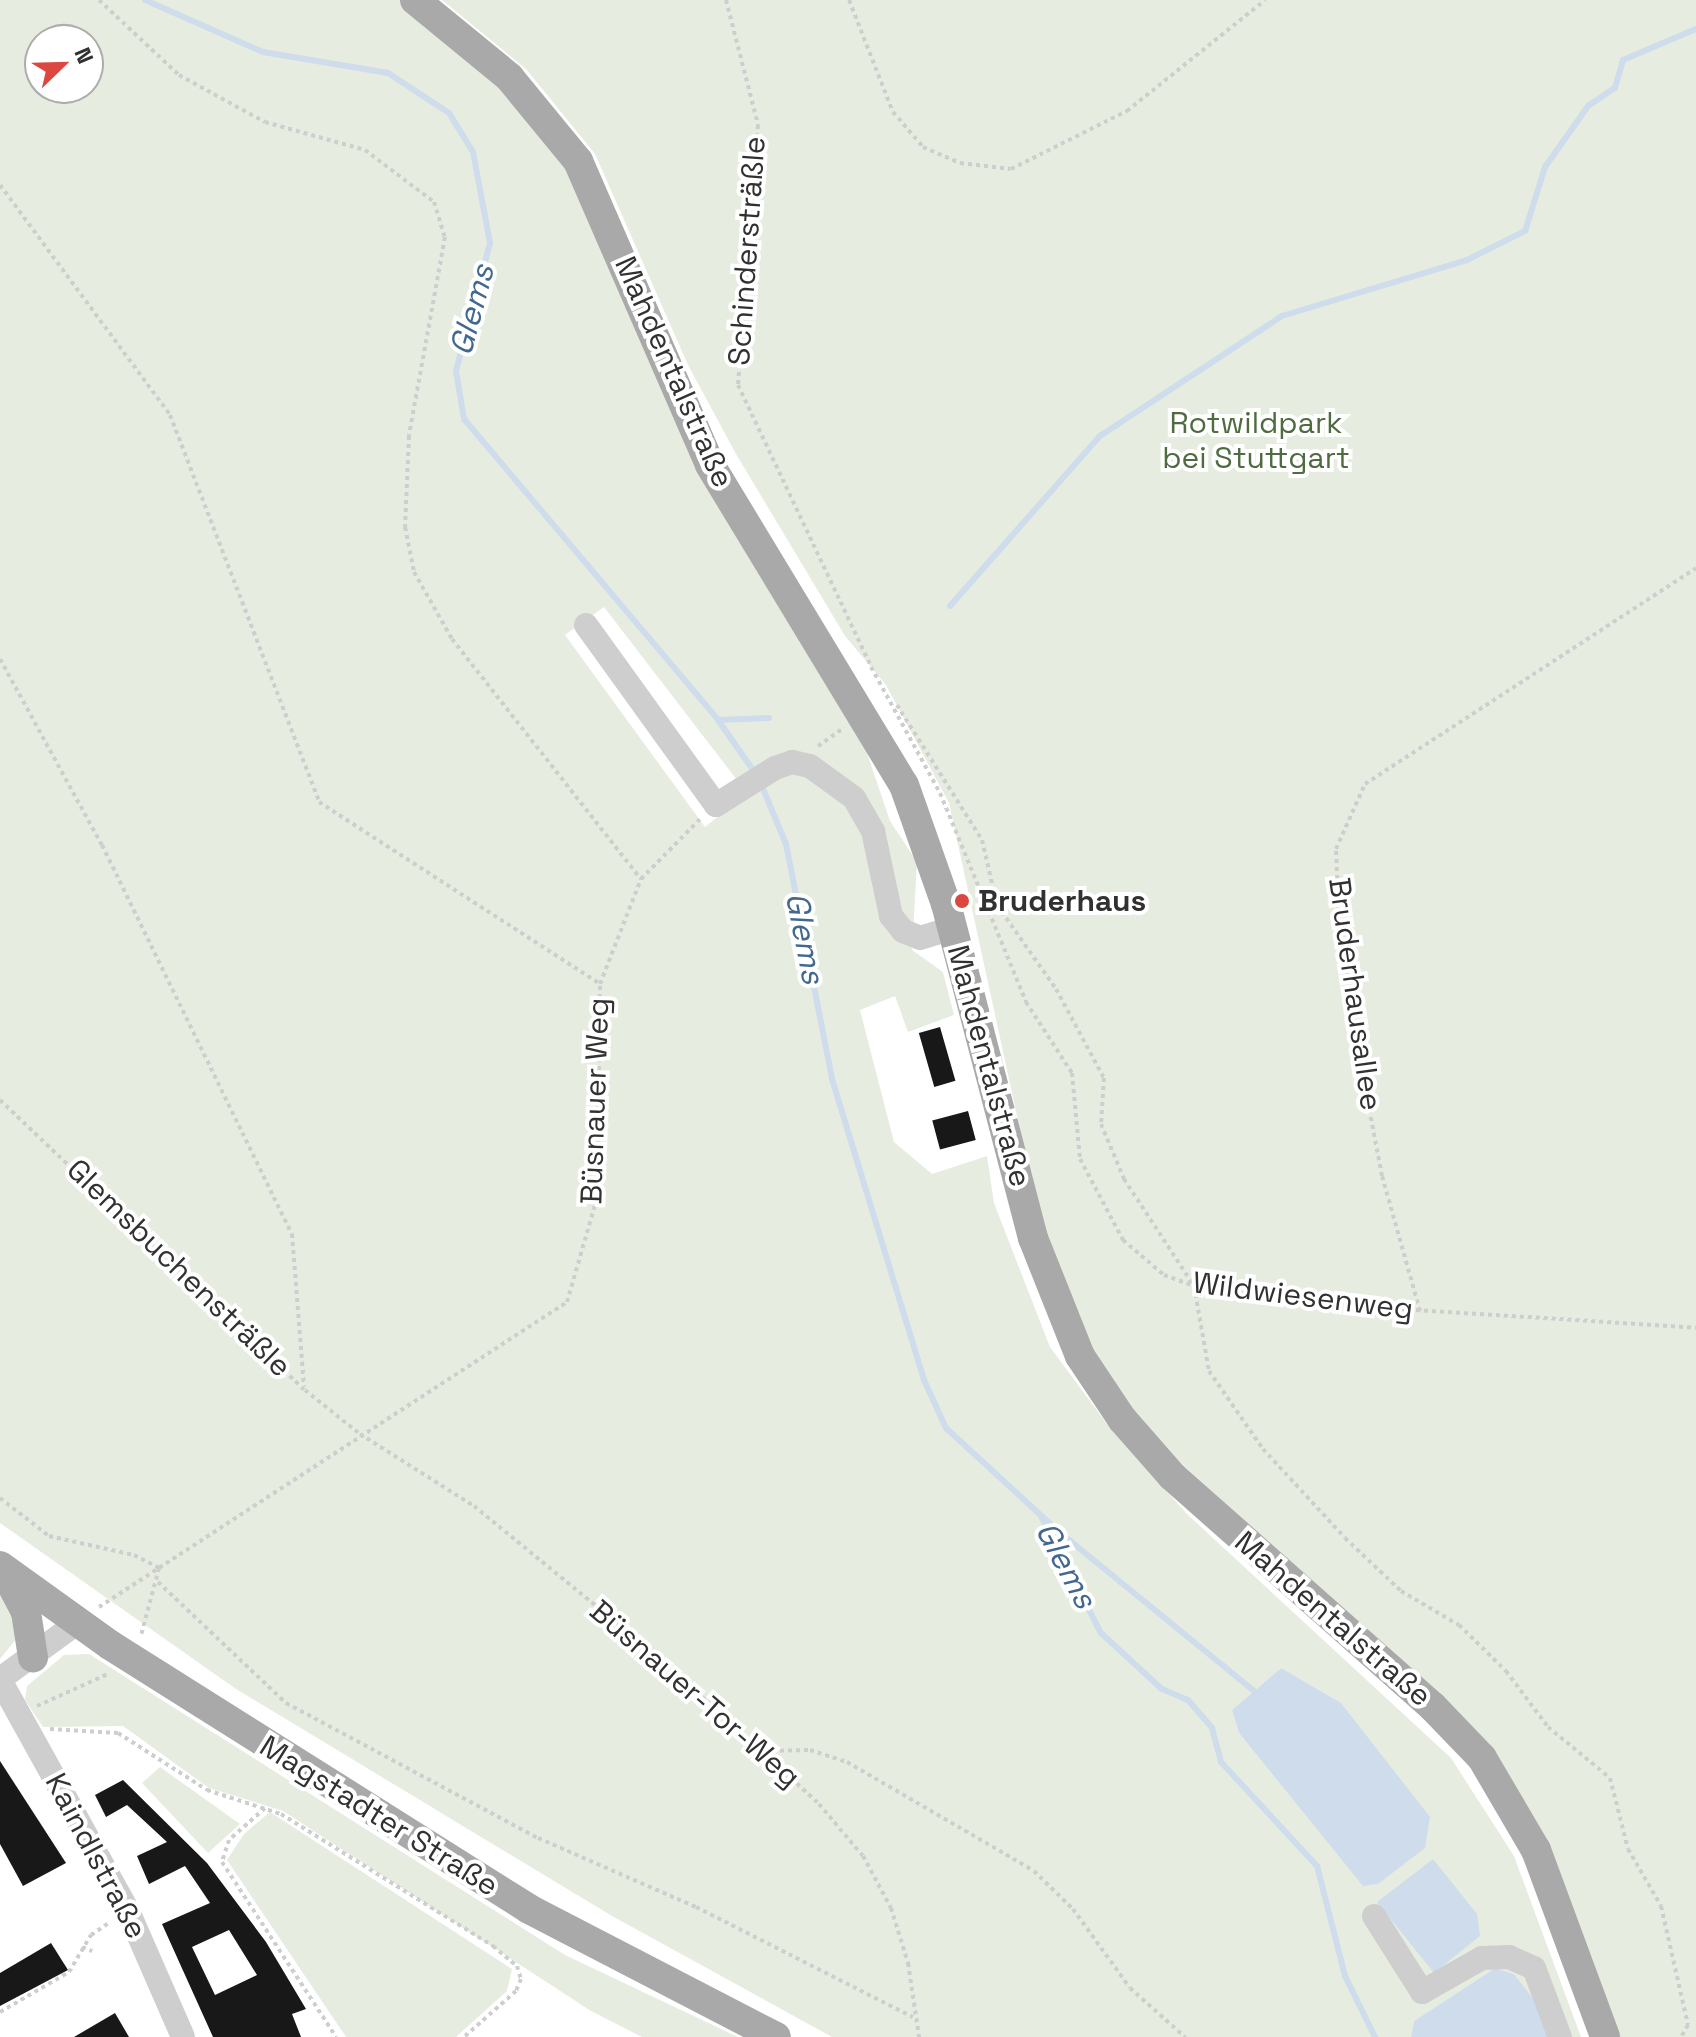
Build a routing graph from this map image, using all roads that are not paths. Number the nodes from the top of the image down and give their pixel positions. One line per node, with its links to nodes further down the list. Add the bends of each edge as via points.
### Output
1 (415, 0): 3 (main road, Mahdentalstraße, via 509,77 578,161 710,465 904,785)
2 (586, 625): 3 (street, via 724,798 775,768 792,762 810,766 854,798 873,831 891,916 903,931 920,938)
3 (953, 928): 12 (main road, Mahdentalstraße, via 1033,1238 1080,1356 1122,1419 1172,1476 1409,1685 1482,1758 1536,1850)
4 (2, 1567): 5 (main road, Magstadter Straße); 6 (main road, via 26,1612)
5 (77, 1623): 6 (street); 10 (main road, Magstadter Straße, via 529,1909)
6 (33, 1657): 7 (street)
7 (0, 1680): 9 (street, Kaindlstraße, via 128,1911)
8 (1374, 1916): 11 (street, via 1422,1992 1482,1958 1509,1957 1534,1968)
9 (183, 2037)
10 (776, 2037)
11 (1560, 2037)
12 (1605, 2037)

